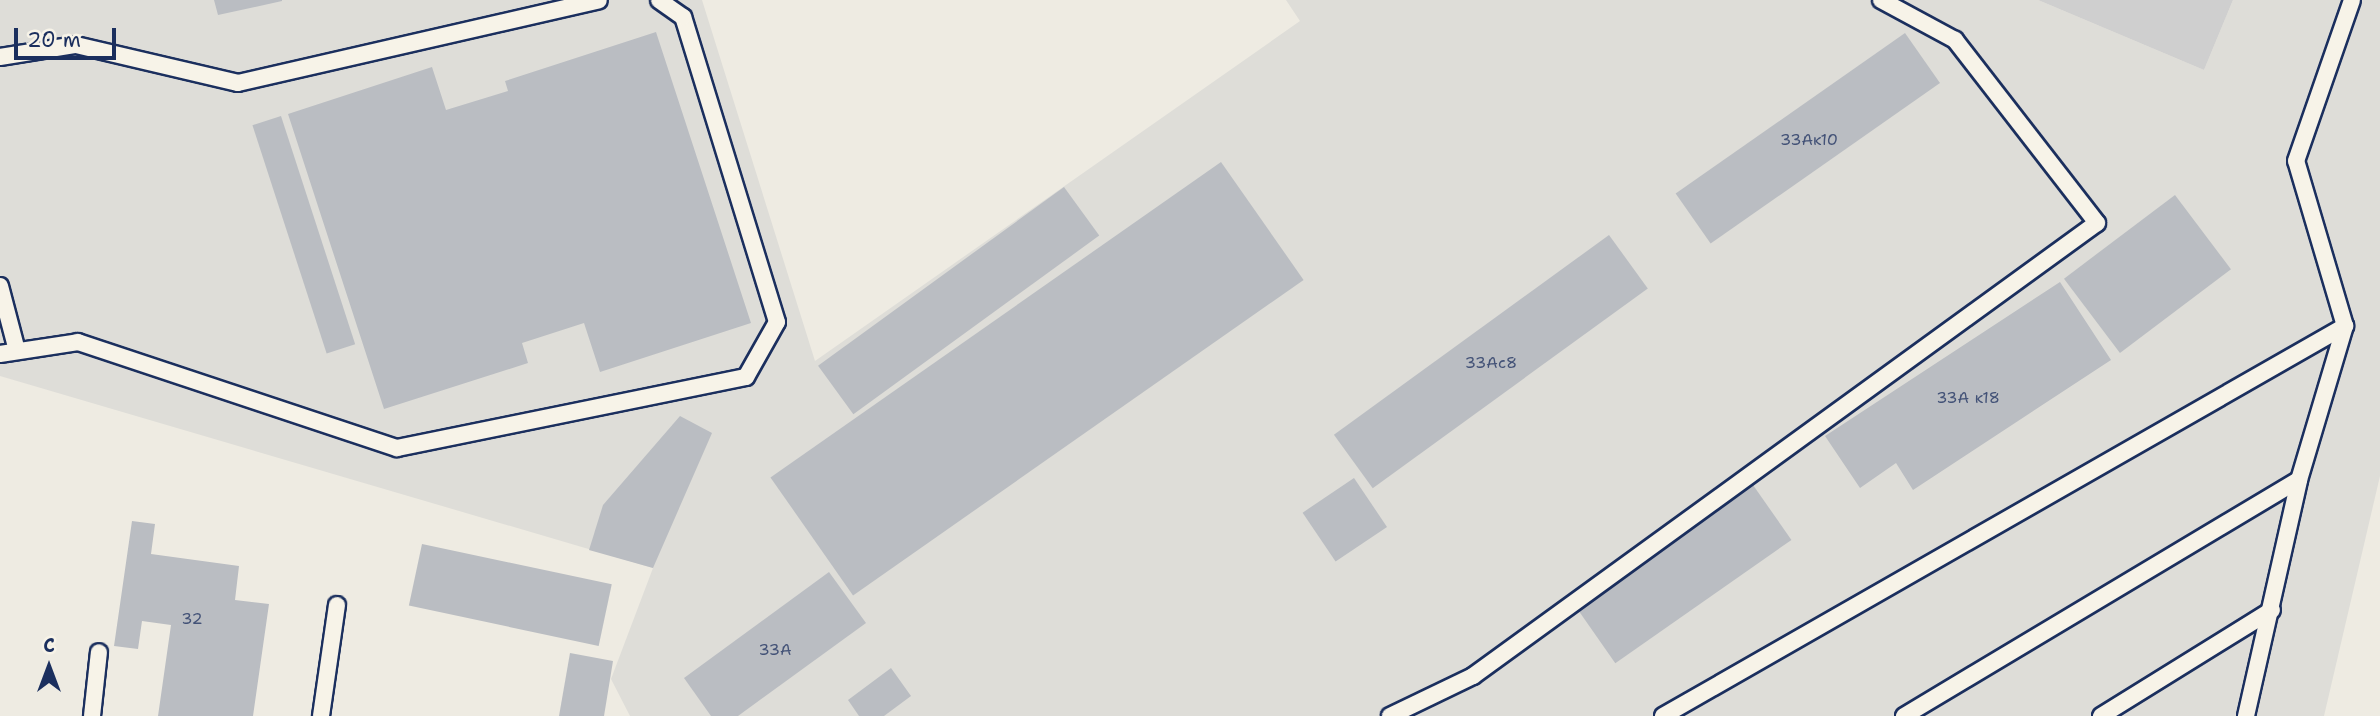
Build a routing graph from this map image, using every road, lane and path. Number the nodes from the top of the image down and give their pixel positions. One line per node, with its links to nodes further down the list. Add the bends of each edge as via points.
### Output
1 (599, 0): 5 (lane, via 237,83 76,45)
2 (659, 0): 8 (lane, via 683,17 777,322 746,377 397,448 78,342)
3 (1881, 0): 16 (lane, via 1955,40 2097,223 1473,676)
4 (2352, 0): 7 (lane, via 2296,161)
5 (0, 57)
6 (0, 286): 8 (lane)
7 (2345, 326): 10 (lane); 17 (lane)
8 (17, 351): 9 (lane)
9 (0, 354)
10 (2299, 480): 12 (lane); 18 (lane)
11 (337, 605): 15 (lane)
12 (2272, 610): 19 (lane); 20 (lane)
13 (99, 652): 14 (lane)
14 (92, 716)
15 (321, 716)
16 (1390, 716)
17 (1663, 716)
18 (1904, 716)
19 (2101, 716)
20 (2246, 716)

